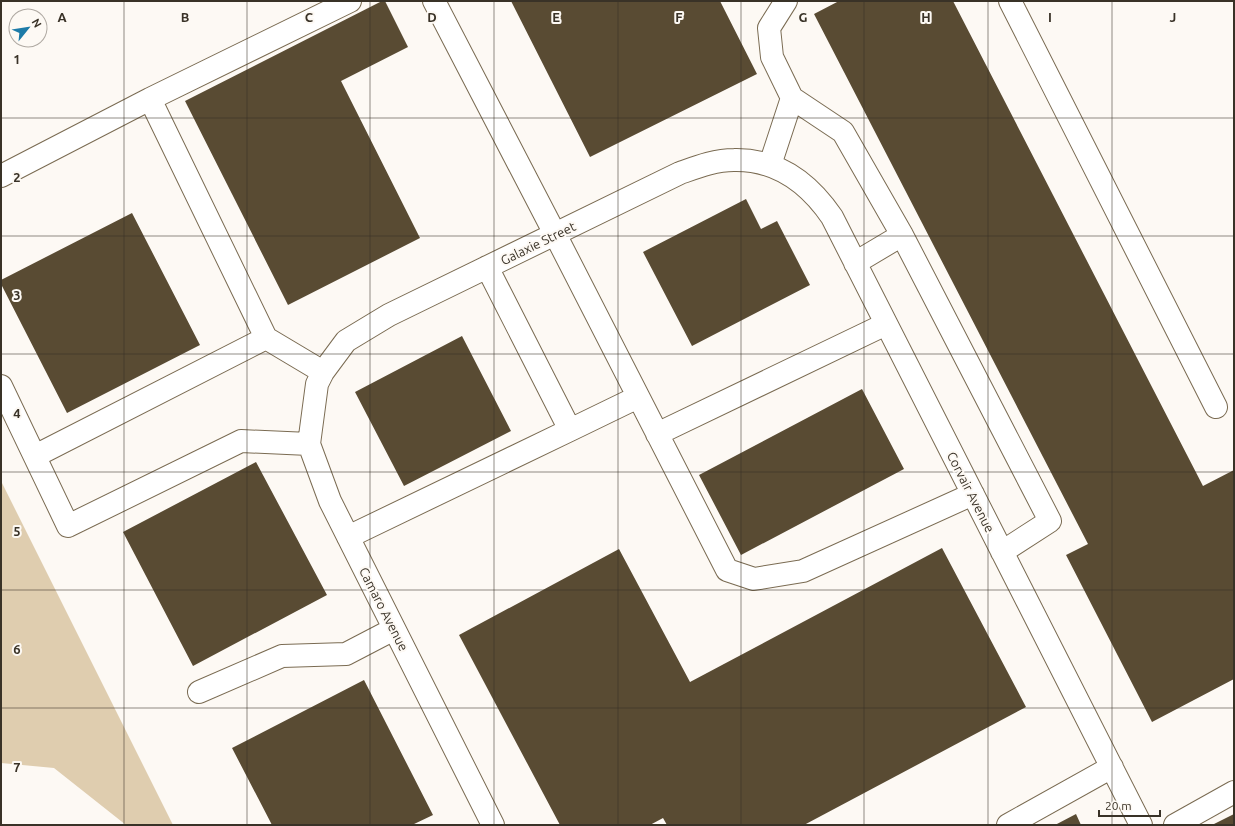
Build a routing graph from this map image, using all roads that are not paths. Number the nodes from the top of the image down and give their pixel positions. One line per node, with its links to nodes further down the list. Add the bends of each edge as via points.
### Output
1 (350, 1): 6 (street)
2 (434, 1): 9 (street)
3 (786, 1): 5 (street, via 769,28 772,57)
4 (1010, 1): 18 (street)
5 (792, 98): 7 (street); 10 (street, via 842,132)
6 (150, 99): 8 (street); 14 (street)
7 (777, 168): 9 (street, Galaxie Street, via 751,161 732,160 706,164 680,173); 11 (street, Corvair Avenue, via 812,191 823,204)
8 (1, 176)
9 (555, 234): 12 (street, Galaxie Street); 17 (street)
10 (902, 235): 11 (street); 25 (street, via 1050,521)
11 (855, 263): 13 (street, Corvair Avenue)
12 (487, 267): 15 (street, Galaxie Street, via 390,315 346,342); 19 (street)
13 (886, 324): 20 (street); 23 (street, Corvair Avenue)
14 (266, 338): 15 (street); 22 (street)
15 (320, 378): 21 (street, Camaro Avenue)
16 (1, 386): 22 (street)
17 (638, 397): 19 (street); 20 (street)
18 (1216, 407)
19 (570, 430): 24 (street)
20 (657, 434): 23 (street, via 727,570 754,579 803,571)
21 (309, 444): 22 (street, via 241,441 68,526); 24 (street, Camaro Avenue, via 330,500)
22 (35, 456)
23 (973, 494): 25 (street, Corvair Avenue)
24 (348, 537): 26 (street, Camaro Avenue)
25 (1002, 552): 28 (street, Corvair Avenue)
26 (394, 629): 27 (street, via 346,654 282,656); 30 (street, Camaro Avenue)
27 (199, 692)
28 (1112, 767): 31 (street); 32 (street, Corvair Avenue)
29 (1234, 792): 33 (street)
30 (493, 825)
31 (1008, 825)
32 (1141, 825)
33 (1175, 825)

